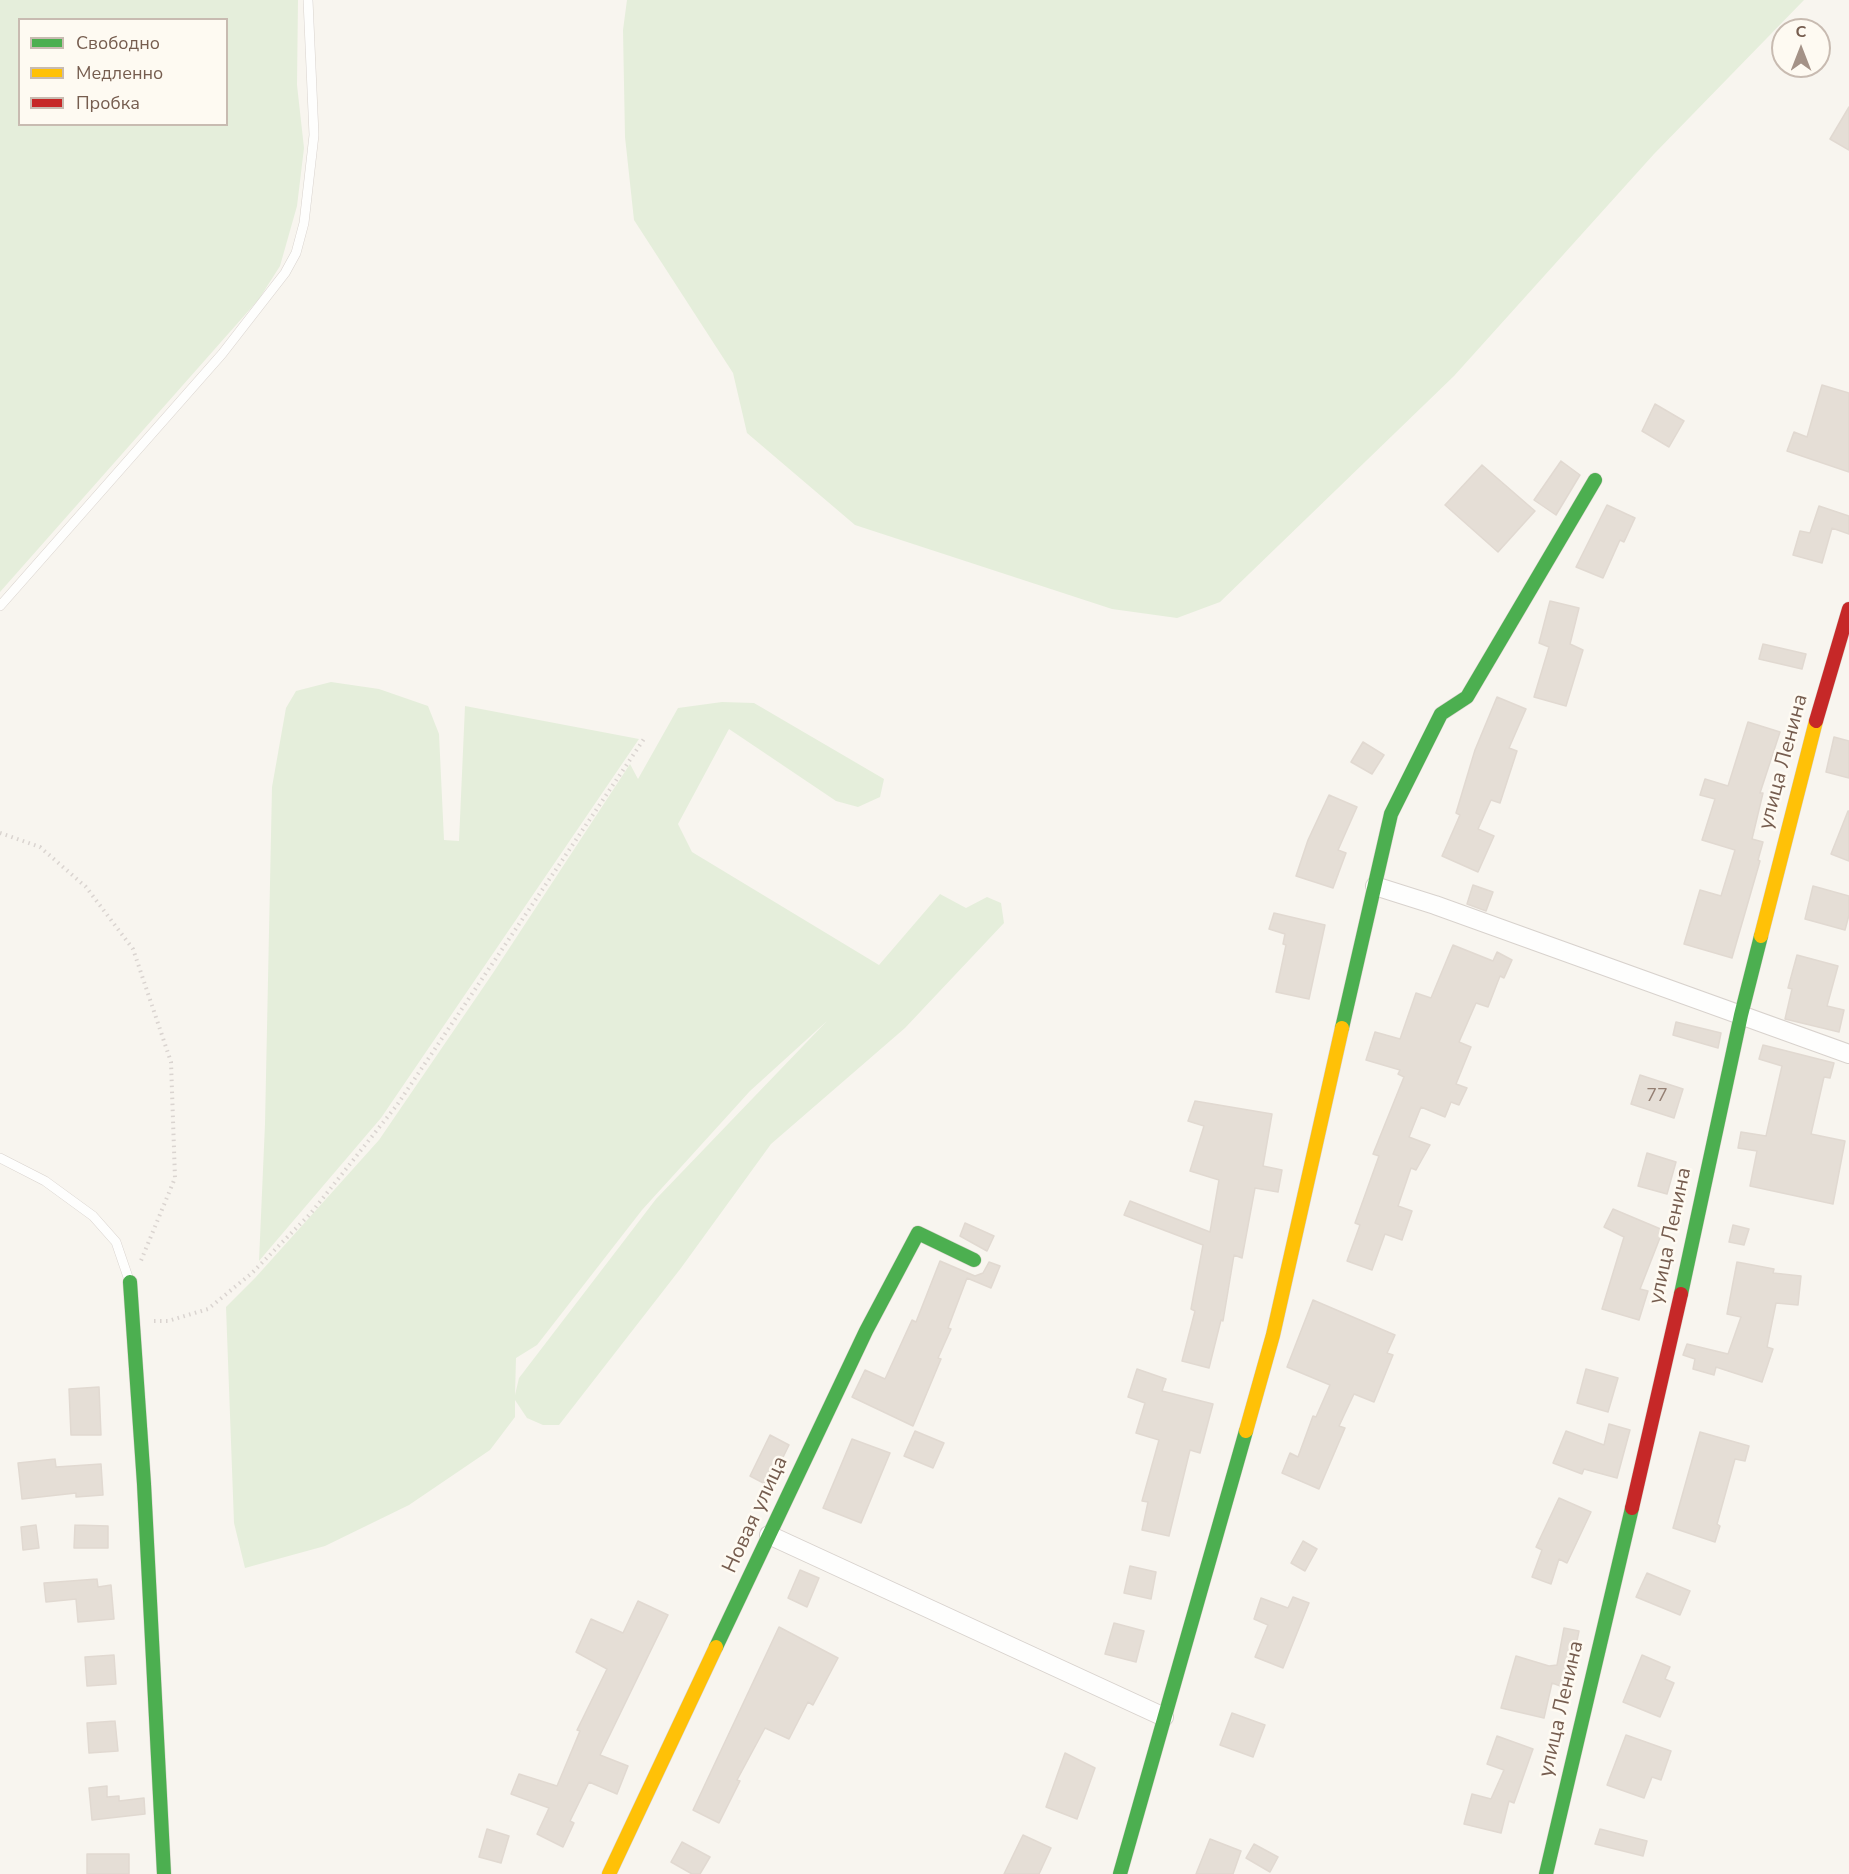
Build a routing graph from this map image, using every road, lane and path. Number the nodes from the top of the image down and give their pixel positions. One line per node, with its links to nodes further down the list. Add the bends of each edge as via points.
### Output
1 (308, 0): 3 (lane, via 314,135 304,223 296,253 222,354)
2 (1595, 480): 7 (street, via 1467,697 1441,714 1391,814)
3 (0, 606)
4 (1849, 609): 8 (street, улица Ленина)
5 (646, 736): 13 (path, via 397,1104 310,1213 252,1273 208,1309 168,1321)
6 (0, 833): 12 (path, via 40,847 79,880 133,949 171,1062 175,1178)
7 (1375, 886): 8 (street); 15 (street, via 1273,1335)
8 (1741, 1015): 9 (street); 19 (street, улица Ленина, via 1657,1403)
9 (1849, 1054)
10 (0, 1158): 12 (lane, via 45,1181 93,1216 116,1242)
11 (974, 1260): 14 (street, Новая улица, via 918,1233 866,1330)
12 (130, 1282): 13 (street)
13 (133, 1322): 16 (street)
14 (770, 1535): 15 (street); 17 (street, Новая улица)
15 (1164, 1717): 18 (street)
16 (164, 1874)
17 (609, 1874)
18 (1120, 1874)
19 (1546, 1874)

